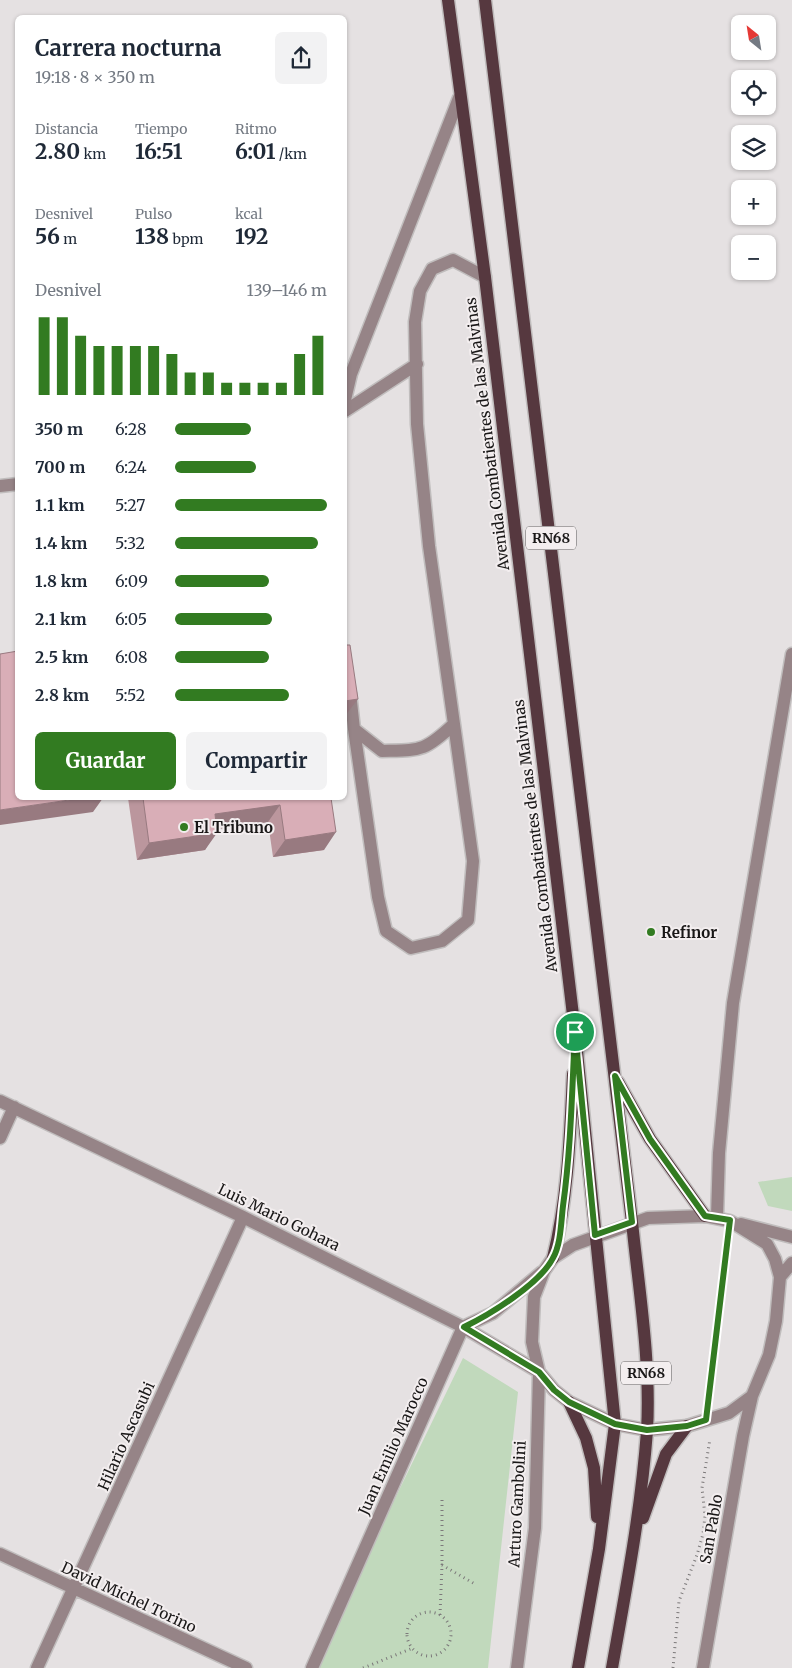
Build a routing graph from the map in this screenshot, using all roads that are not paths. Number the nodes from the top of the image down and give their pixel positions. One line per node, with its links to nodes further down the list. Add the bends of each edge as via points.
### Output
1 (448, 0): 3 (main road, Avenida Combatientes de las Malvinas / RN68)
2 (485, 0): 15 (main road, RN68)
3 (459, 98): 4 (main road, Avenida Combatientes de las Malvinas / RN68); 6 (street)
4 (485, 278): 5 (street, via 452,260 432,269 420,291 415,322); 14 (main road, Avenida Combatientes de las Malvinas / RN68)
5 (417, 364): 7 (street); 12 (street, via 418,433 429,546)
6 (347, 391)
7 (347, 410)
8 (15, 484): 9 (street)
9 (0, 486)
10 (792, 654): 19 (street, via 733,1003)
11 (348, 682): 13 (street)
12 (454, 724): 13 (street, via 435,741 418,750 382,751); 13 (street, via 473,861 468,920 442,941 411,948 386,931)
13 (354, 729)
14 (575, 1032): 23 (main road, Avenida Combatientes de las Malvinas / RN68); 25 (main road, via 568,1169)
15 (615, 1076): 19 (main road, via 650,1139); 22 (main road, RN68)
16 (0, 1100): 17 (street, Luis Mario Gohara)
17 (14, 1107): 18 (street); 20 (street, Luis Mario Gohara)
18 (0, 1138)
19 (711, 1216): 21 (street); 22 (street, via 648,1218)
20 (243, 1217): 29 (street, Luis Mario Gohara); 39 (street, Hilario Ascasubi)
21 (730, 1220): 24 (street); 28 (street, via 767,1244)
22 (632, 1222): 23 (street); 35 (main road, RN68)
23 (595, 1235): 25 (street); 33 (main road, Avenida Combatientes de las Malvinas / RN68)
24 (792, 1237)
25 (554, 1258): 27 (street)
26 (792, 1263): 28 (street)
27 (544, 1271): 29 (street, via 493,1313); 30 (street, via 534,1297 531,1317 532,1342)
28 (780, 1277): 31 (street, San Pablo, via 769,1355)
29 (464, 1327): 30 (street, Luis Mario Gohara); 42 (street, Juan Emilio Marocco)
30 (539, 1372): 32 (street); 43 (street, Arturo Gambolini, via 535,1528)
31 (752, 1396): 34 (street, via 729,1413); 46 (street, San Pablo)
32 (569, 1402): 33 (street); 37 (main road, via 586,1438 594,1468)
33 (615, 1424): 35 (street); 37 (main road, Avenida Combatientes de las Malvinas / RN68)
34 (687, 1426): 35 (street); 36 (main road, via 666,1454)
35 (647, 1430): 36 (main road, RN68)
36 (635, 1539): 45 (main road, RN68)
37 (599, 1549): 44 (main road, Avenida Combatientes de las Malvinas / RN68)
38 (0, 1554): 39 (street, David Michel Torino)
39 (75, 1590): 40 (street, Hilario Ascasubi); 41 (street, David Michel Torino)
40 (37, 1668)
41 (246, 1668)
42 (312, 1668)
43 (517, 1668)
44 (578, 1668)
45 (612, 1668)
46 (703, 1668)

